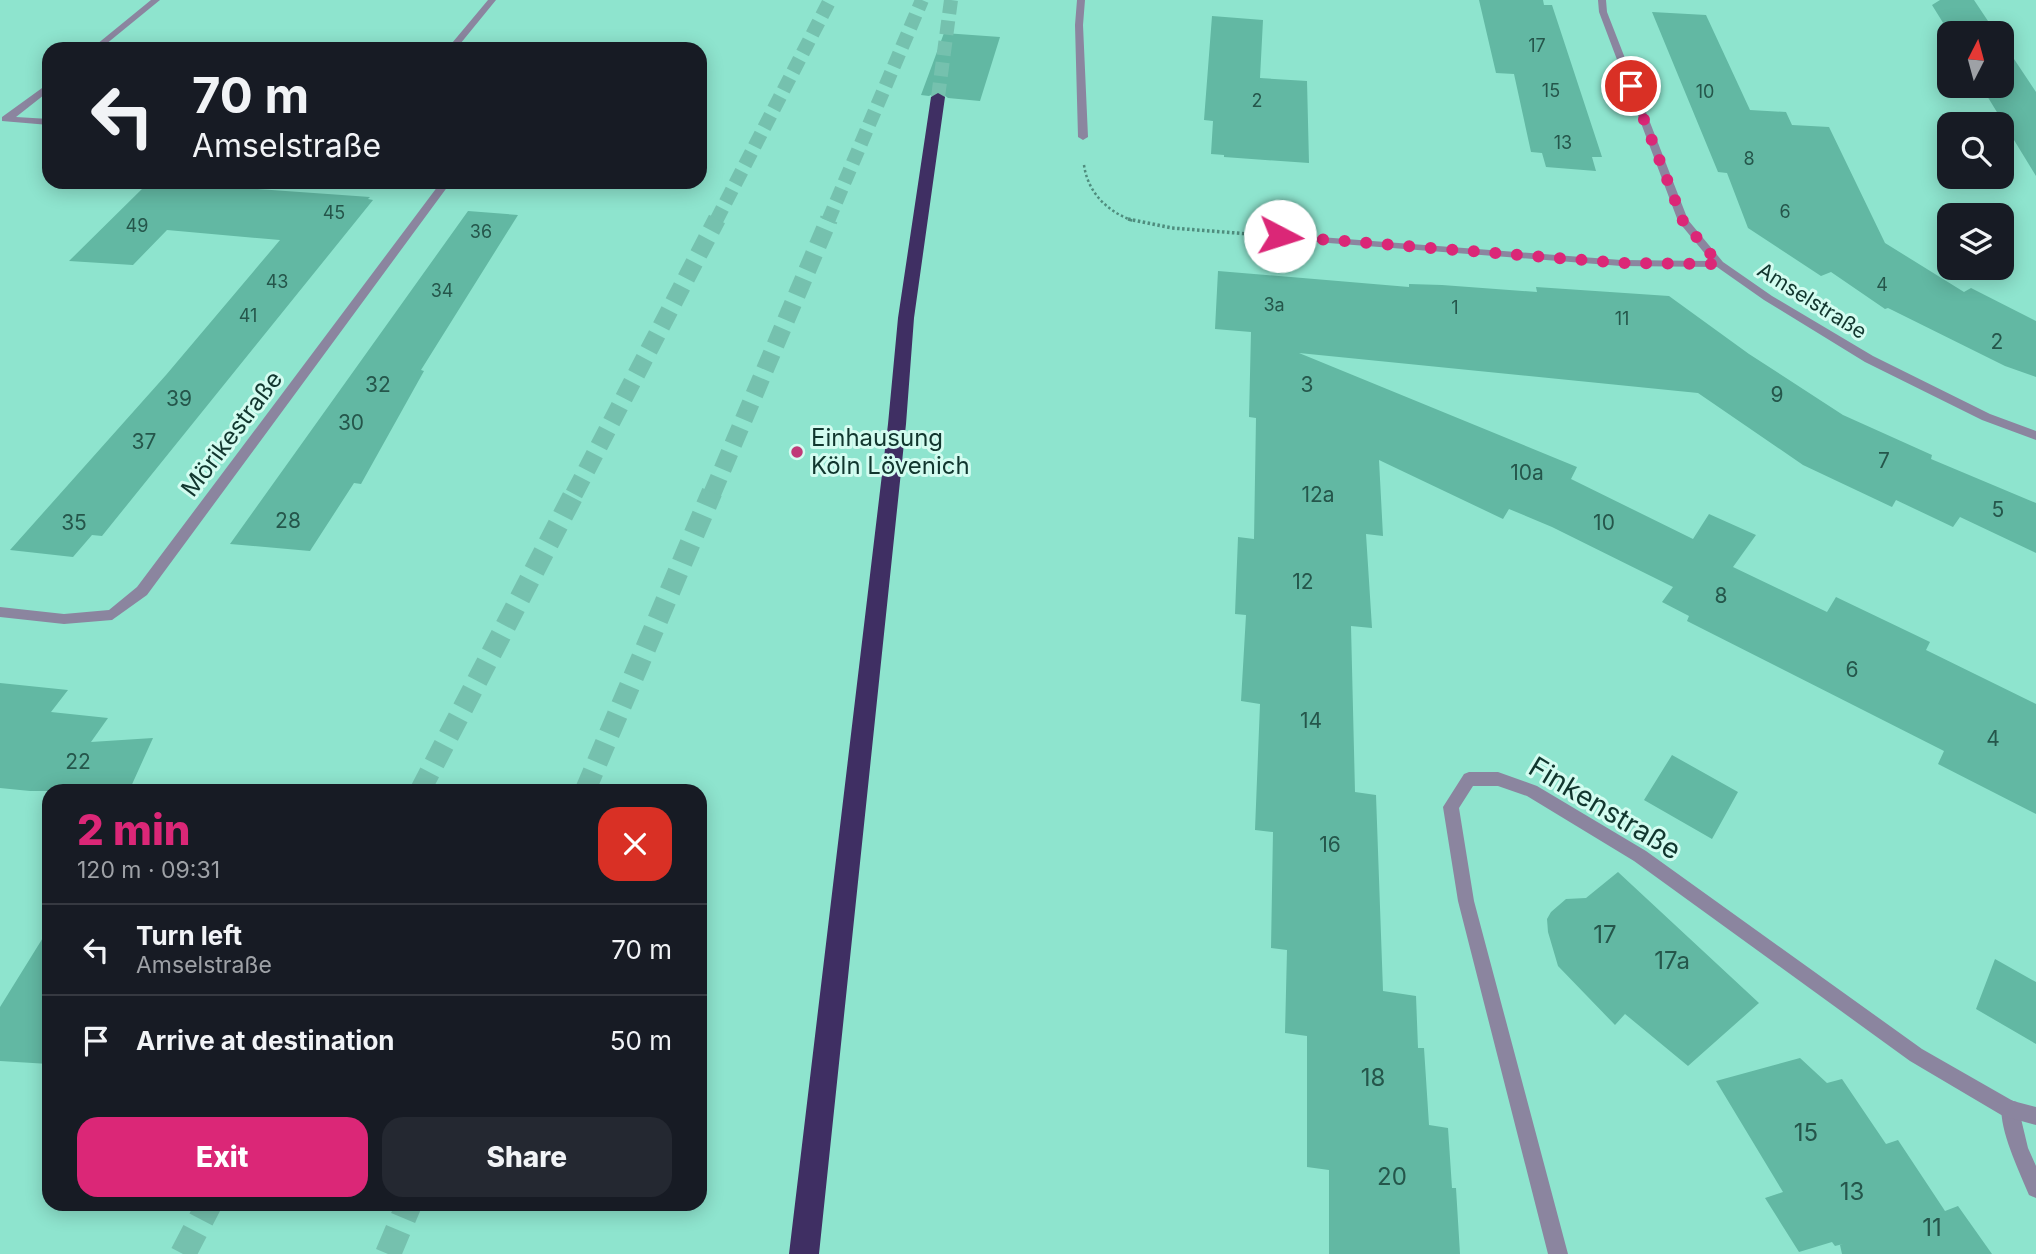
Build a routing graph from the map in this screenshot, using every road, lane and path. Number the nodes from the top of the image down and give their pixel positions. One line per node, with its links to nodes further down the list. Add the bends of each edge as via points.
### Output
1 (156, 0): 5 (street)
2 (492, 0): 6 (street)
3 (1081, 0): 11 (street)
4 (1602, 0): 14 (street, Amselstraße, via 1683,221)
5 (104, 42)
6 (457, 42)
7 (42, 91): 9 (street)
8 (938, 97): 20 (highway, via 906,318)
9 (4, 119): 10 (street)
10 (42, 122)
11 (1083, 136): 13 (path, via 1084,171 1091,192 1119,215 1142,223)
12 (441, 189): 16 (street, Mörikestraße, via 142,591 112,615 64,619)
13 (1307, 239): 14 (street, via 1621,263)
14 (1719, 264): 15 (street, Amselstraße, via 1869,359 1986,417)
15 (2036, 436)
16 (0, 612)
17 (2010, 1109): 18 (street, Finkenstraße); 19 (street, via 2019,1149); 21 (street, Finkenstraße, via 1916,1055 1640,856 1532,791 1498,779 1469,779 1451,807 1466,901)
18 (2036, 1116)
19 (2036, 1188)
20 (804, 1254)
21 (1558, 1254)

